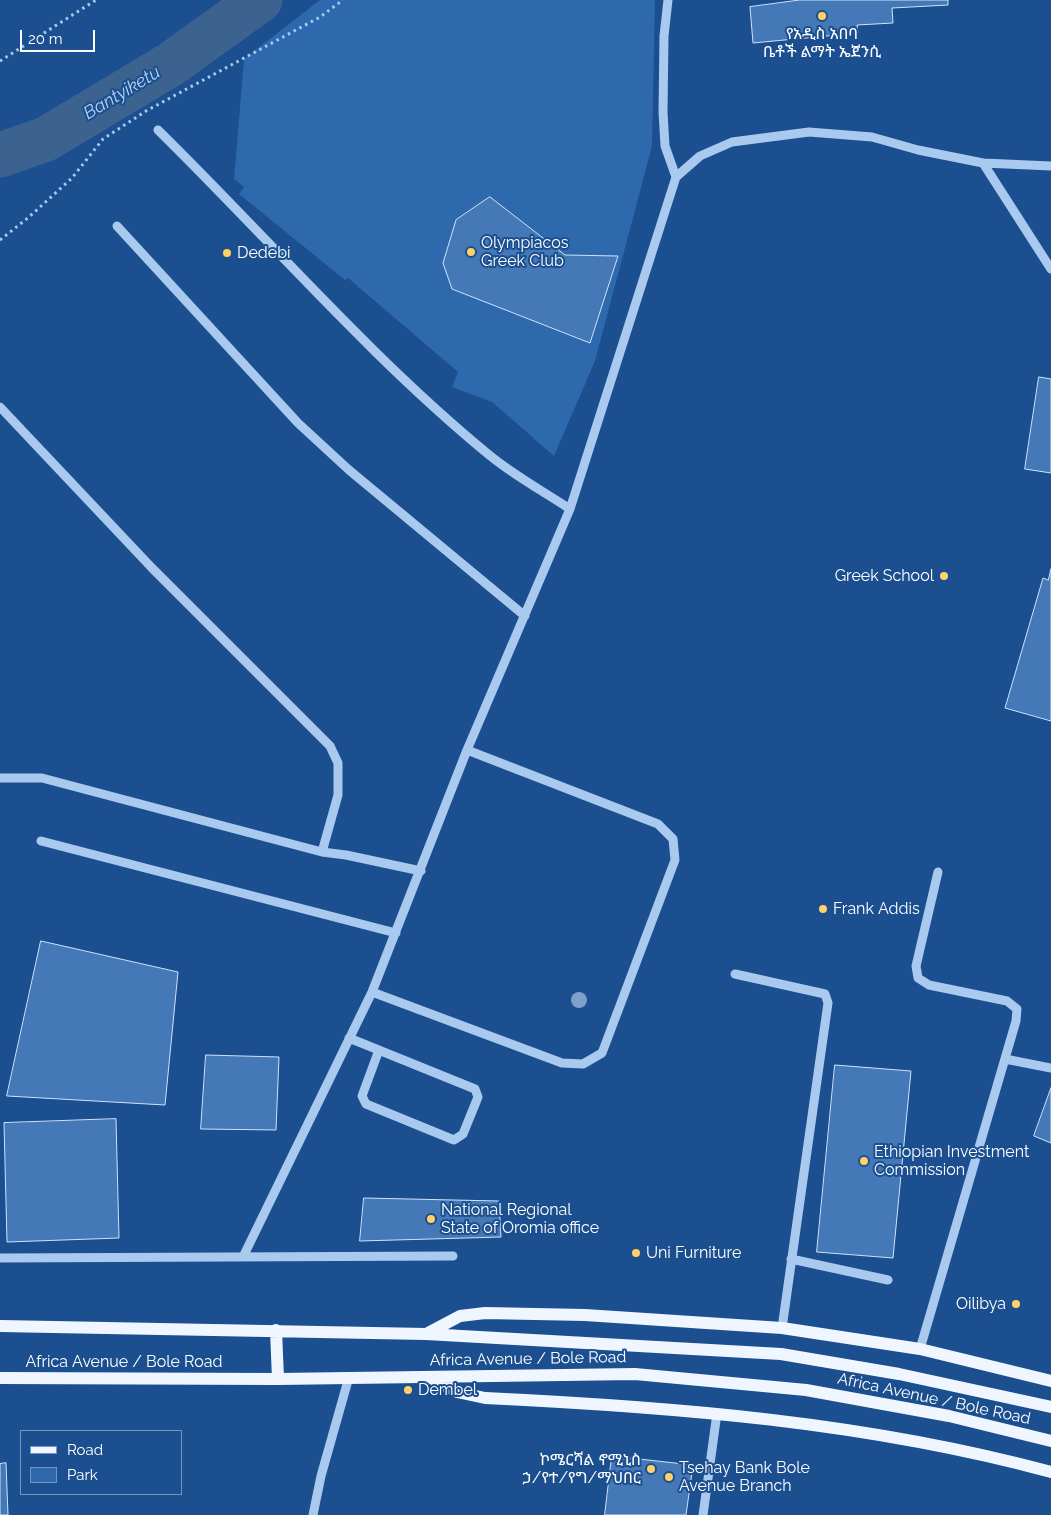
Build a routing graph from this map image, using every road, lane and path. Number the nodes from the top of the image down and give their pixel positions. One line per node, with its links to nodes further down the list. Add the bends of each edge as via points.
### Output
1 (96, 0): 4 (path)
2 (343, 0): 10 (path, via 320,17 146,111 103,139 72,178)
3 (668, 0): 8 (street, via 663,112 665,146)
4 (0, 61)
5 (158, 130): 13 (street, via 341,318 489,456)
6 (983, 163): 7 (street); 8 (street, via 872,137 809,132 732,142 700,156); 11 (street)
7 (1051, 166)
8 (676, 177): 13 (street)
9 (117, 226): 14 (street, via 298,424)
10 (0, 240)
11 (1051, 269)
12 (0, 407): 18 (street, via 152,568 330,746 338,763 338,795)
13 (570, 509): 14 (street)
14 (525, 616): 15 (street)
15 (467, 750): 19 (street); 23 (street, via 658,824 673,839 675,860 602,1053 583,1064 562,1063)
16 (0, 778): 18 (street, via 42,778)
17 (41, 841): 21 (street)
18 (322, 852): 19 (street)
19 (421, 871): 21 (street)
20 (938, 872): 26 (street, via 916,966 918,978 929,986 1007,1002 1017,1008)
21 (396, 933): 23 (street)
22 (736, 974): 31 (street, via 825,994 828,1003)
23 (372, 992): 24 (street)
24 (349, 1038): 25 (street); 29 (street)
25 (379, 1050): 25 (street, via 475,1089 478,1097 463,1134 454,1140 366,1104 362,1096)
26 (1005, 1059): 27 (street); 37 (street)
27 (1051, 1068)
28 (453, 1256): 29 (street)
29 (244, 1257): 30 (street)
30 (0, 1258)
31 (792, 1259): 32 (street); 34 (street)
32 (888, 1280)
33 (0, 1326): 35 (main road, Africa Avenue / Bole Road)
34 (782, 1328): 36 (main road, via 585,1315 486,1313 460,1316); 37 (main road)
35 (276, 1330): 36 (main road, Africa Avenue / Bole Road); 40 (main road)
36 (426, 1334): 43 (main road, Africa Avenue / Bole Road, via 781,1354 899,1374)
37 (920, 1349): 42 (main road)
38 (429, 1376): 41 (main road, Africa Avenue / Bole Road); 44 (main road, via 457,1392 485,1398); 45 (main road, Africa Avenue / Bole Road, via 635,1374 806,1390 949,1416)
39 (0, 1378): 40 (main road, Africa Avenue / Bole Road)
40 (278, 1378): 41 (main road, Africa Avenue / Bole Road)
41 (349, 1378): 47 (street, via 321,1476)
42 (1051, 1380)
43 (1051, 1407)
44 (716, 1413): 46 (main road, via 866,1432); 48 (street)
45 (1051, 1441)
46 (1051, 1472)
47 (314, 1515)
48 (703, 1515)

